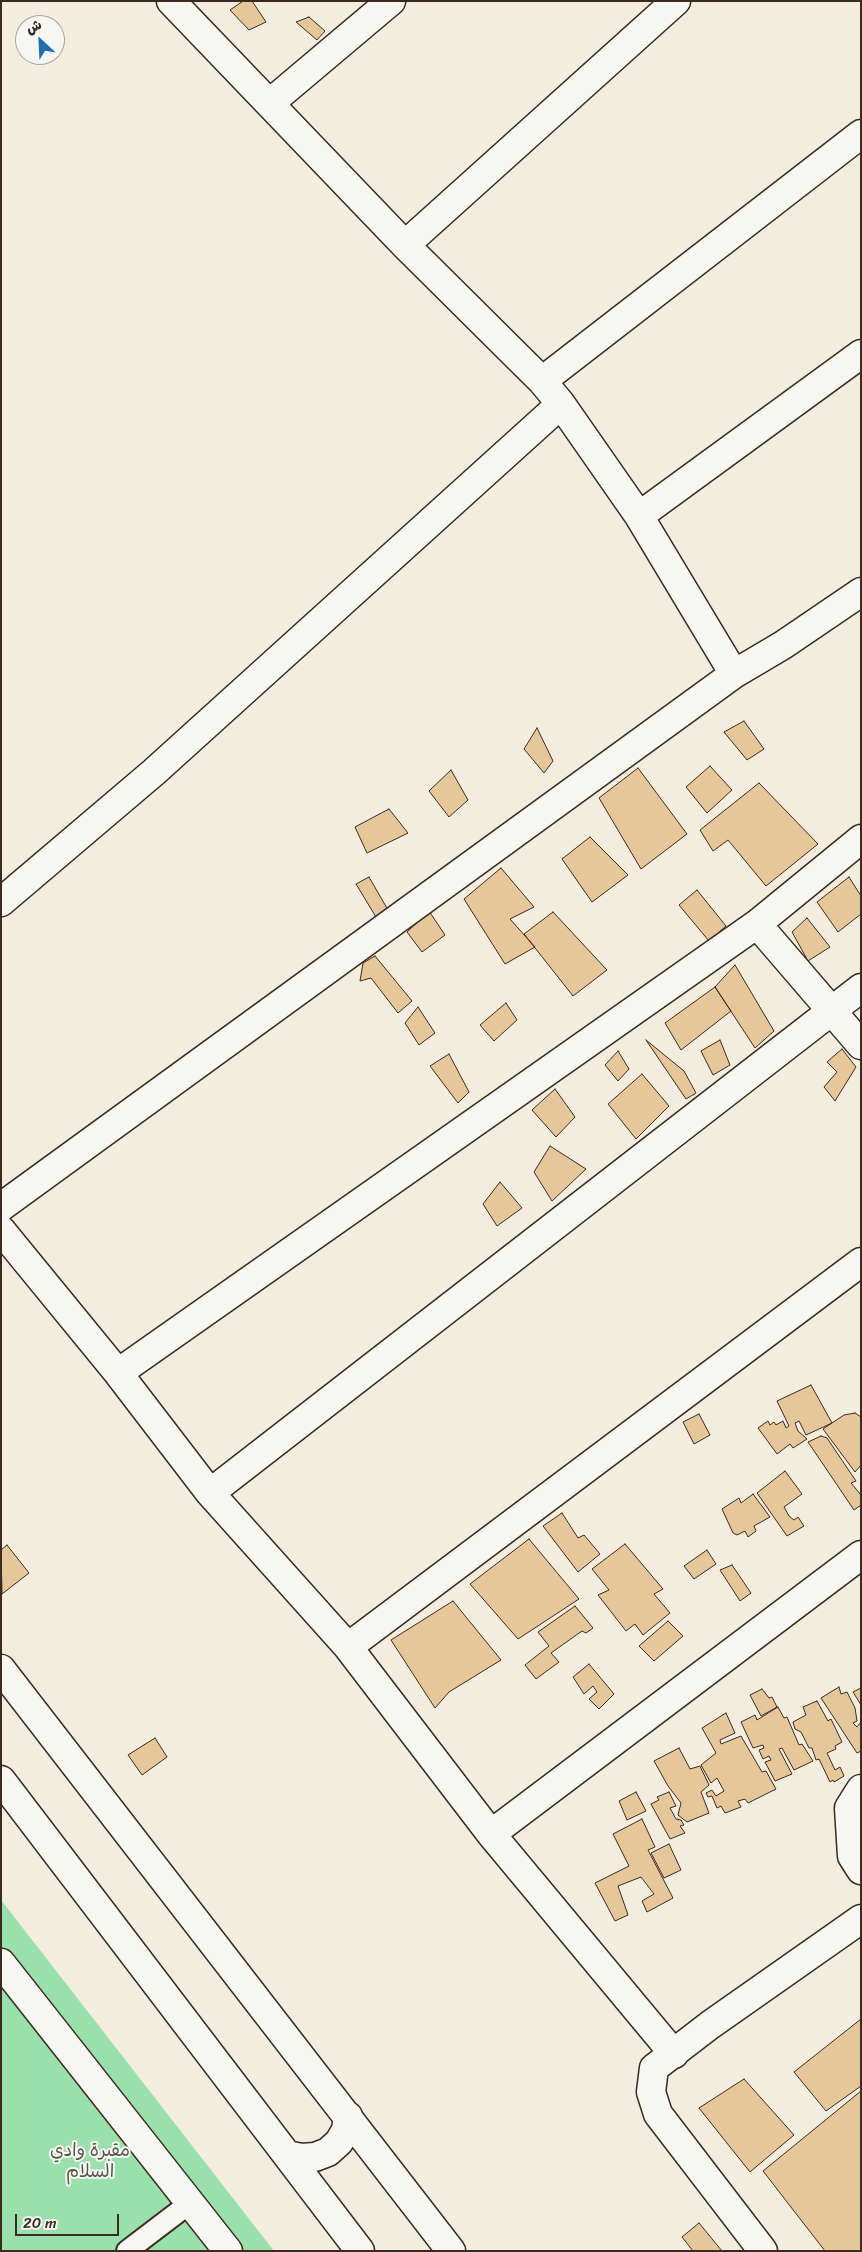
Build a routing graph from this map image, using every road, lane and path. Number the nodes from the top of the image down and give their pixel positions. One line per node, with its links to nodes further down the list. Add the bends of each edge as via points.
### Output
1 (171, 1): 4 (street)
2 (391, 1): 4 (street)
3 (676, 1): 6 (street)
4 (270, 103): 6 (street)
5 (861, 134): 8 (street)
6 (405, 245): 8 (street)
7 (861, 354): 10 (street)
8 (542, 381): 9 (street)
9 (561, 404): 10 (street); 14 (street, via 154,772)
10 (639, 516): 12 (street)
11 (861, 592): 12 (street, via 784,645)
12 (734, 674): 19 (street)
13 (861, 839): 15 (street)
14 (1, 902)
15 (757, 924): 17 (street); 22 (street)
16 (861, 988): 17 (street)
17 (832, 1012): 18 (street); 23 (street)
18 (861, 1045)
19 (1, 1207)
20 (1, 1230): 22 (street)
21 (861, 1262): 25 (street)
22 (118, 1373): 23 (street)
23 (210, 1494): 25 (street)
24 (861, 1555): 29 (street)
25 (348, 1647): 29 (street)
26 (1, 1669): 34 (street)
27 (1, 1780): 35 (street)
28 (861, 1789): 30 (street, via 849,1808 852,1856)
29 (491, 1834): 33 (street)
30 (861, 1870)
31 (861, 1919): 33 (street)
32 (1, 1963): 36 (street)
33 (674, 2054): 41 (street, via 654,2068 651,2092 658,2114)
34 (348, 2116): 35 (street, via 346,2130 328,2152 301,2158); 40 (street)
35 (287, 2154): 39 (street)
36 (190, 2203): 37 (lane); 38 (street)
37 (127, 2251)
38 (228, 2251)
39 (360, 2251)
40 (451, 2251)
41 (763, 2251)

